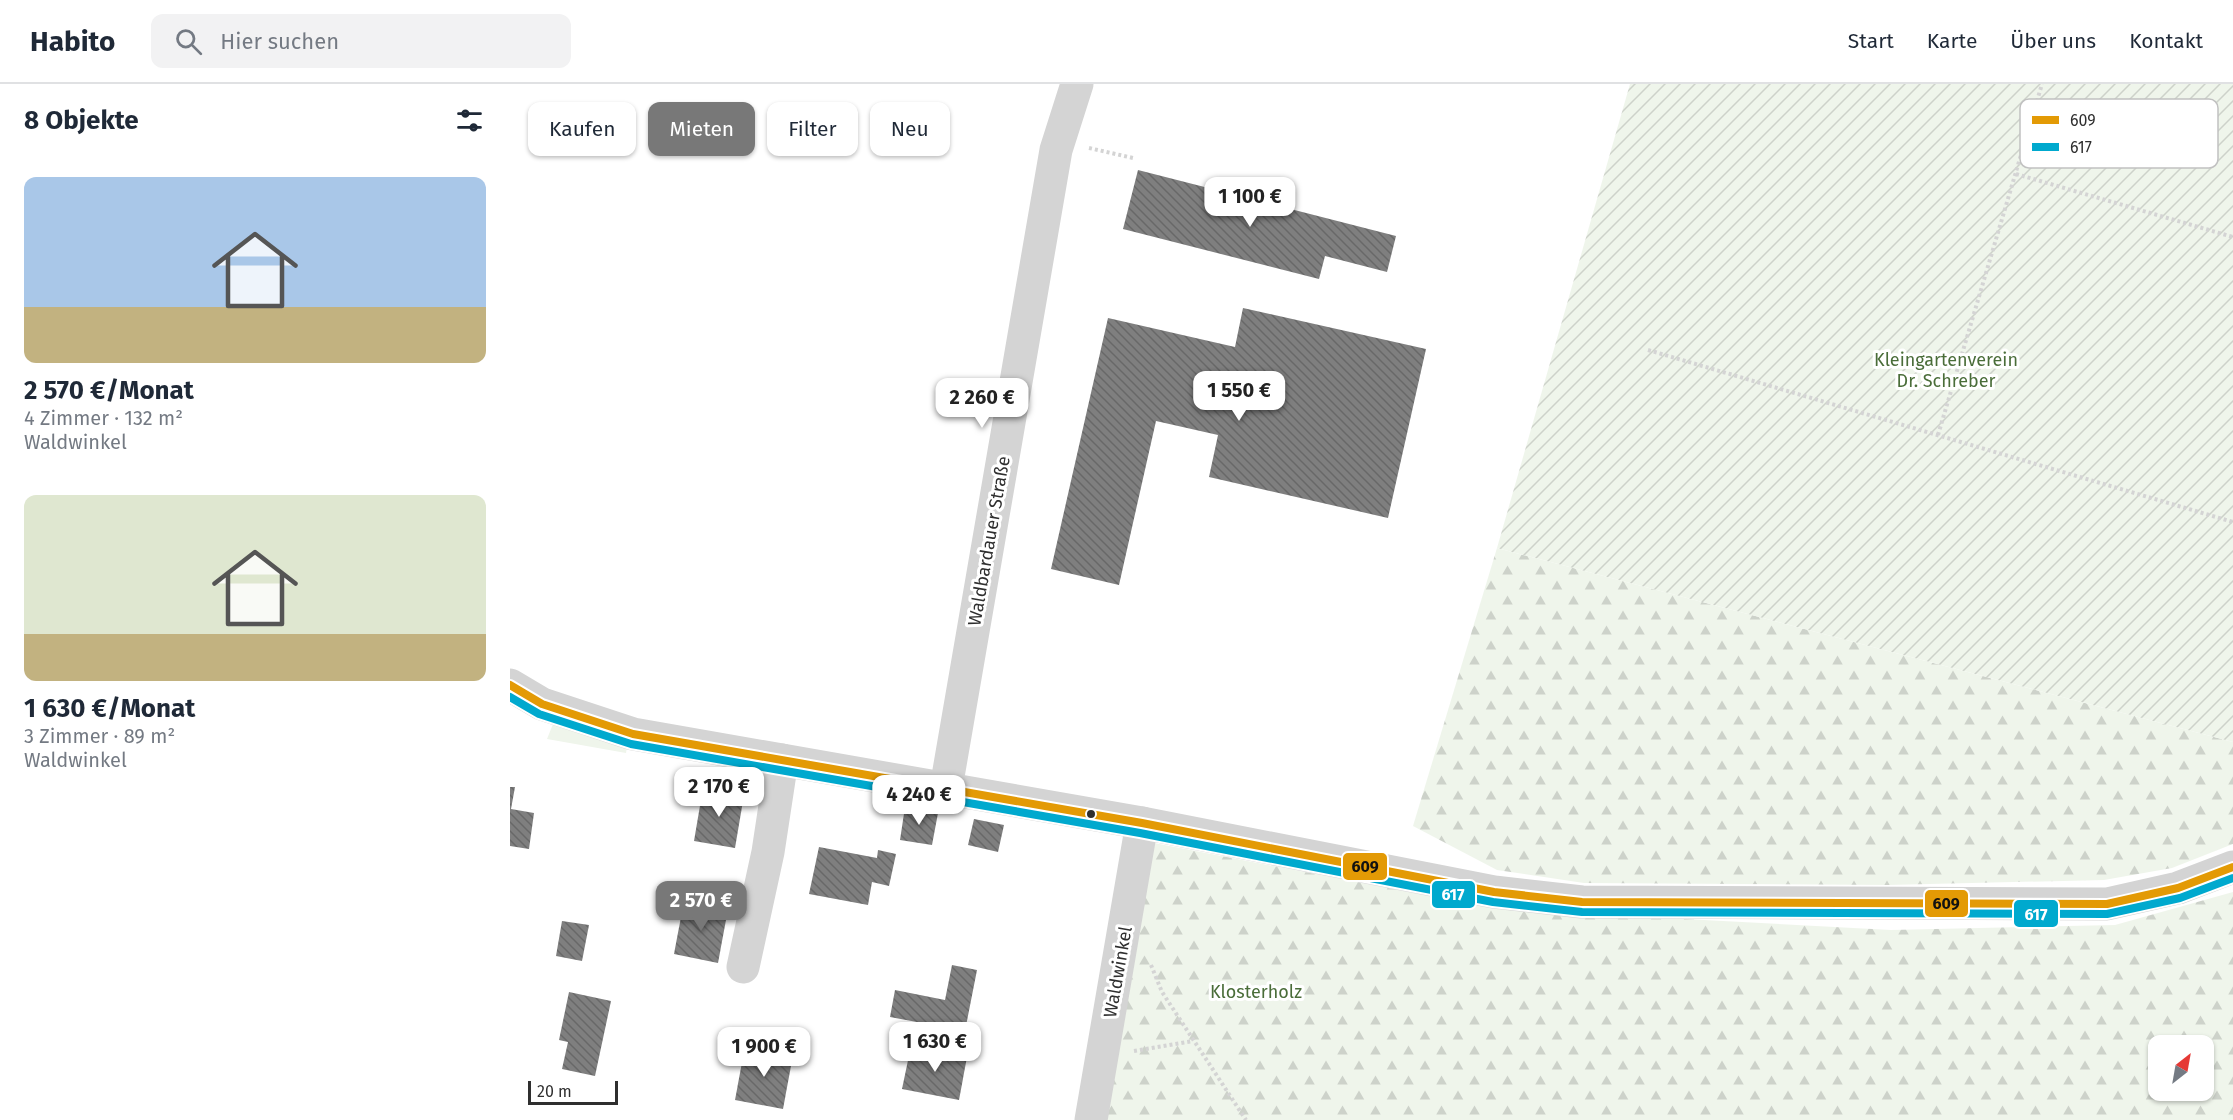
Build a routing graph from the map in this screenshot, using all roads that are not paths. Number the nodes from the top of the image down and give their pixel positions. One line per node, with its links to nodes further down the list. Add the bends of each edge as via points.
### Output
1 (1077, 84): 4 (street, Waldbardauer Straße, via 1059,140)
2 (510, 685): 3 (street, via 542,705 633,734)
3 (782, 760): 4 (street); 7 (street, via 768,852)
4 (946, 788): 5 (street)
5 (1142, 823): 6 (street, via 1494,892 1582,902 2107,904 2178,888); 8 (street, Waldwinkel)
6 (2233, 867)
7 (743, 968)
8 (1091, 1120)

